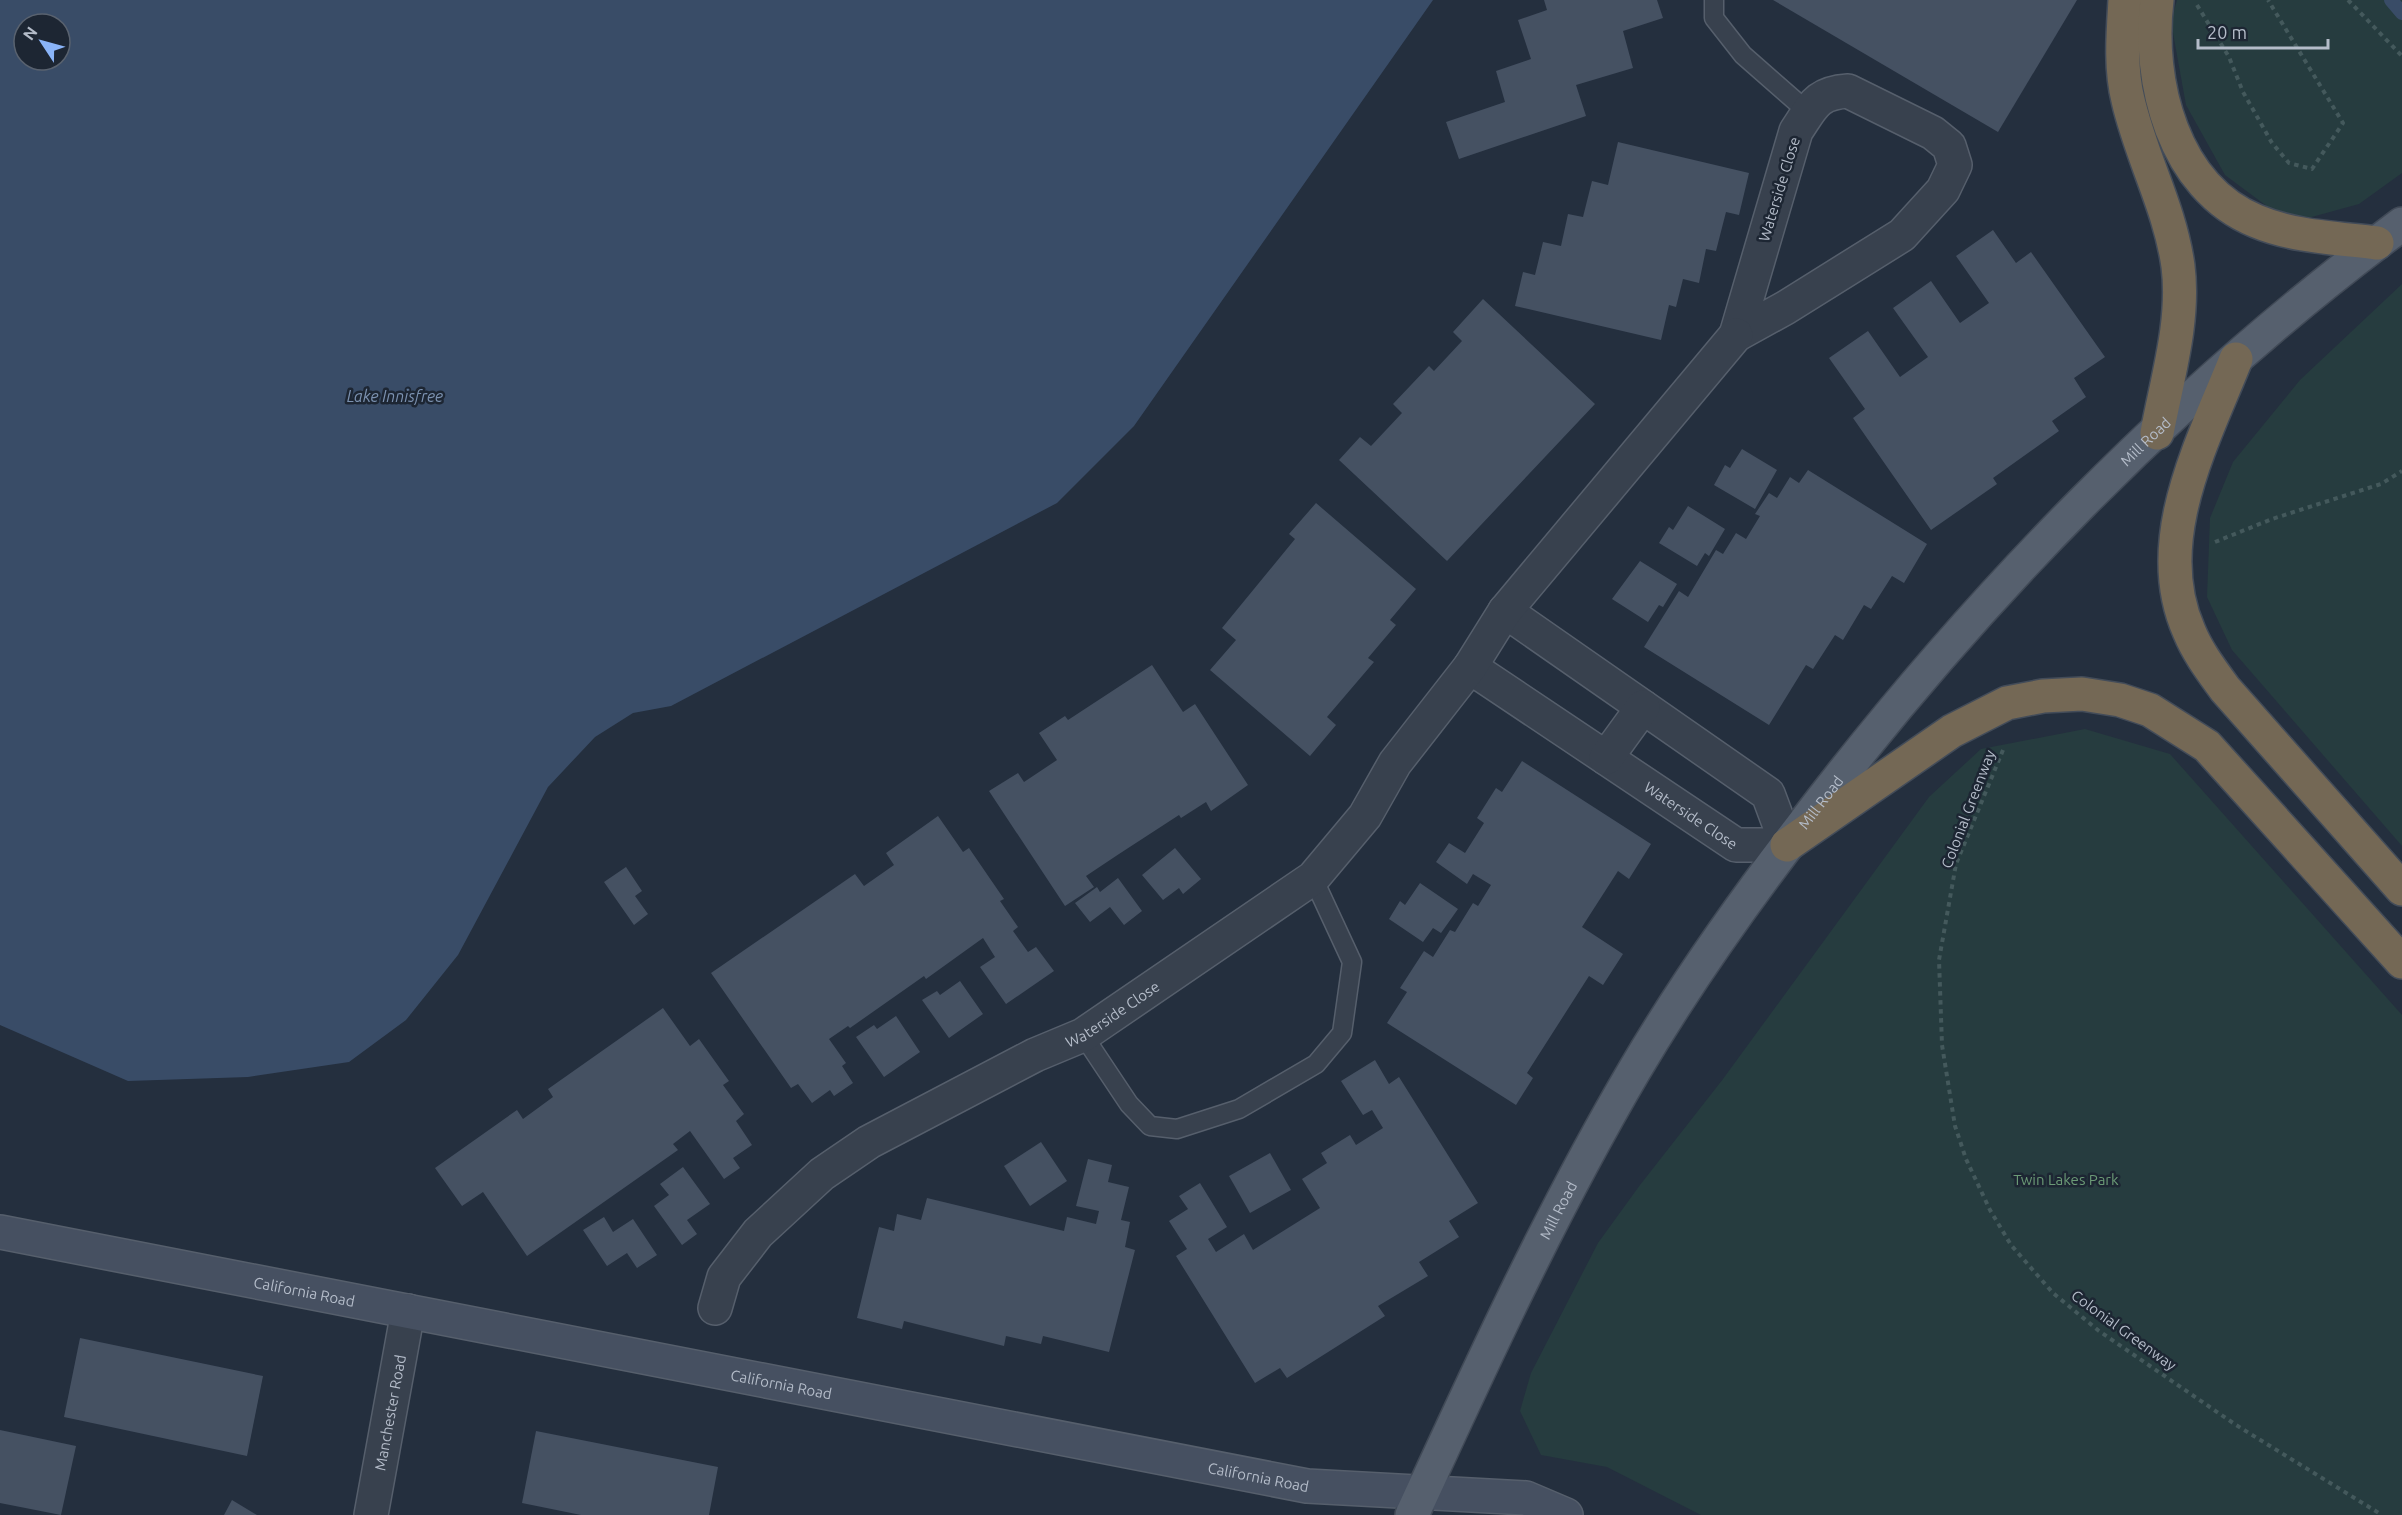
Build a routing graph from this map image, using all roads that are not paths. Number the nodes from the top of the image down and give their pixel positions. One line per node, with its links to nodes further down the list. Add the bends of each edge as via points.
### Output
1 (1714, 0): 4 (lane, via 1714,18 1743,55)
2 (2125, 0): 8 (highway, via 2127,98 2163,203 2178,266 2177,326)
3 (2157, 0): 5 (highway, via 2155,57 2162,94 2182,153 2198,179 2217,198 2256,221 2308,236)
4 (1808, 112): 6 (street, Waterside Close, via 1796,131); 6 (street, Waterside Close, via 1829,93 1848,91 1933,133 1949,146 1955,165 1943,190 1902,234)
5 (2390, 234): 7 (main road, Mill Road)
6 (1736, 335): 9 (street, Waterside Close)
7 (2236, 359): 8 (main road, Mill Road); 15 (highway, via 2187,483 2181,508 2175,559 2188,630 2205,663 2225,689)
8 (2157, 433): 13 (main road, Mill Road, via 1957,636 1850,762)
9 (1505, 611): 10 (street, Waterside Close); 11 (street)
10 (1470, 667): 12 (street, Waterside Close); 14 (street, Waterside Close, via 1395,764 1365,816)
11 (1643, 707): 12 (street); 13 (street, via 1768,794)
12 (1606, 758): 13 (street, Waterside Close, via 1736,845)
13 (1787, 845): 16 (highway, via 1952,731 2007,703 2082,694 2120,700 2150,710 2207,746); 21 (main road, Mill Road, via 1759,881 1635,1070 1534,1255)
14 (1313, 878): 17 (street, Waterside Close); 17 (lane, via 1352,962 1342,1033 1316,1064 1239,1109 1177,1129 1150,1126 1129,1104)
15 (2402, 889)
16 (2402, 962)
17 (1083, 1035): 19 (street, Waterside Close, via 1035,1055 869,1142 822,1174 758,1233 724,1277)
18 (0, 1232): 20 (main road, California Road)
19 (715, 1308)
20 (408, 1311): 21 (main road, California Road); 22 (street, Manchester Road)
21 (1417, 1504): 23 (main road, California Road, via 1526,1498)
22 (370, 1515)
23 (1566, 1515)

